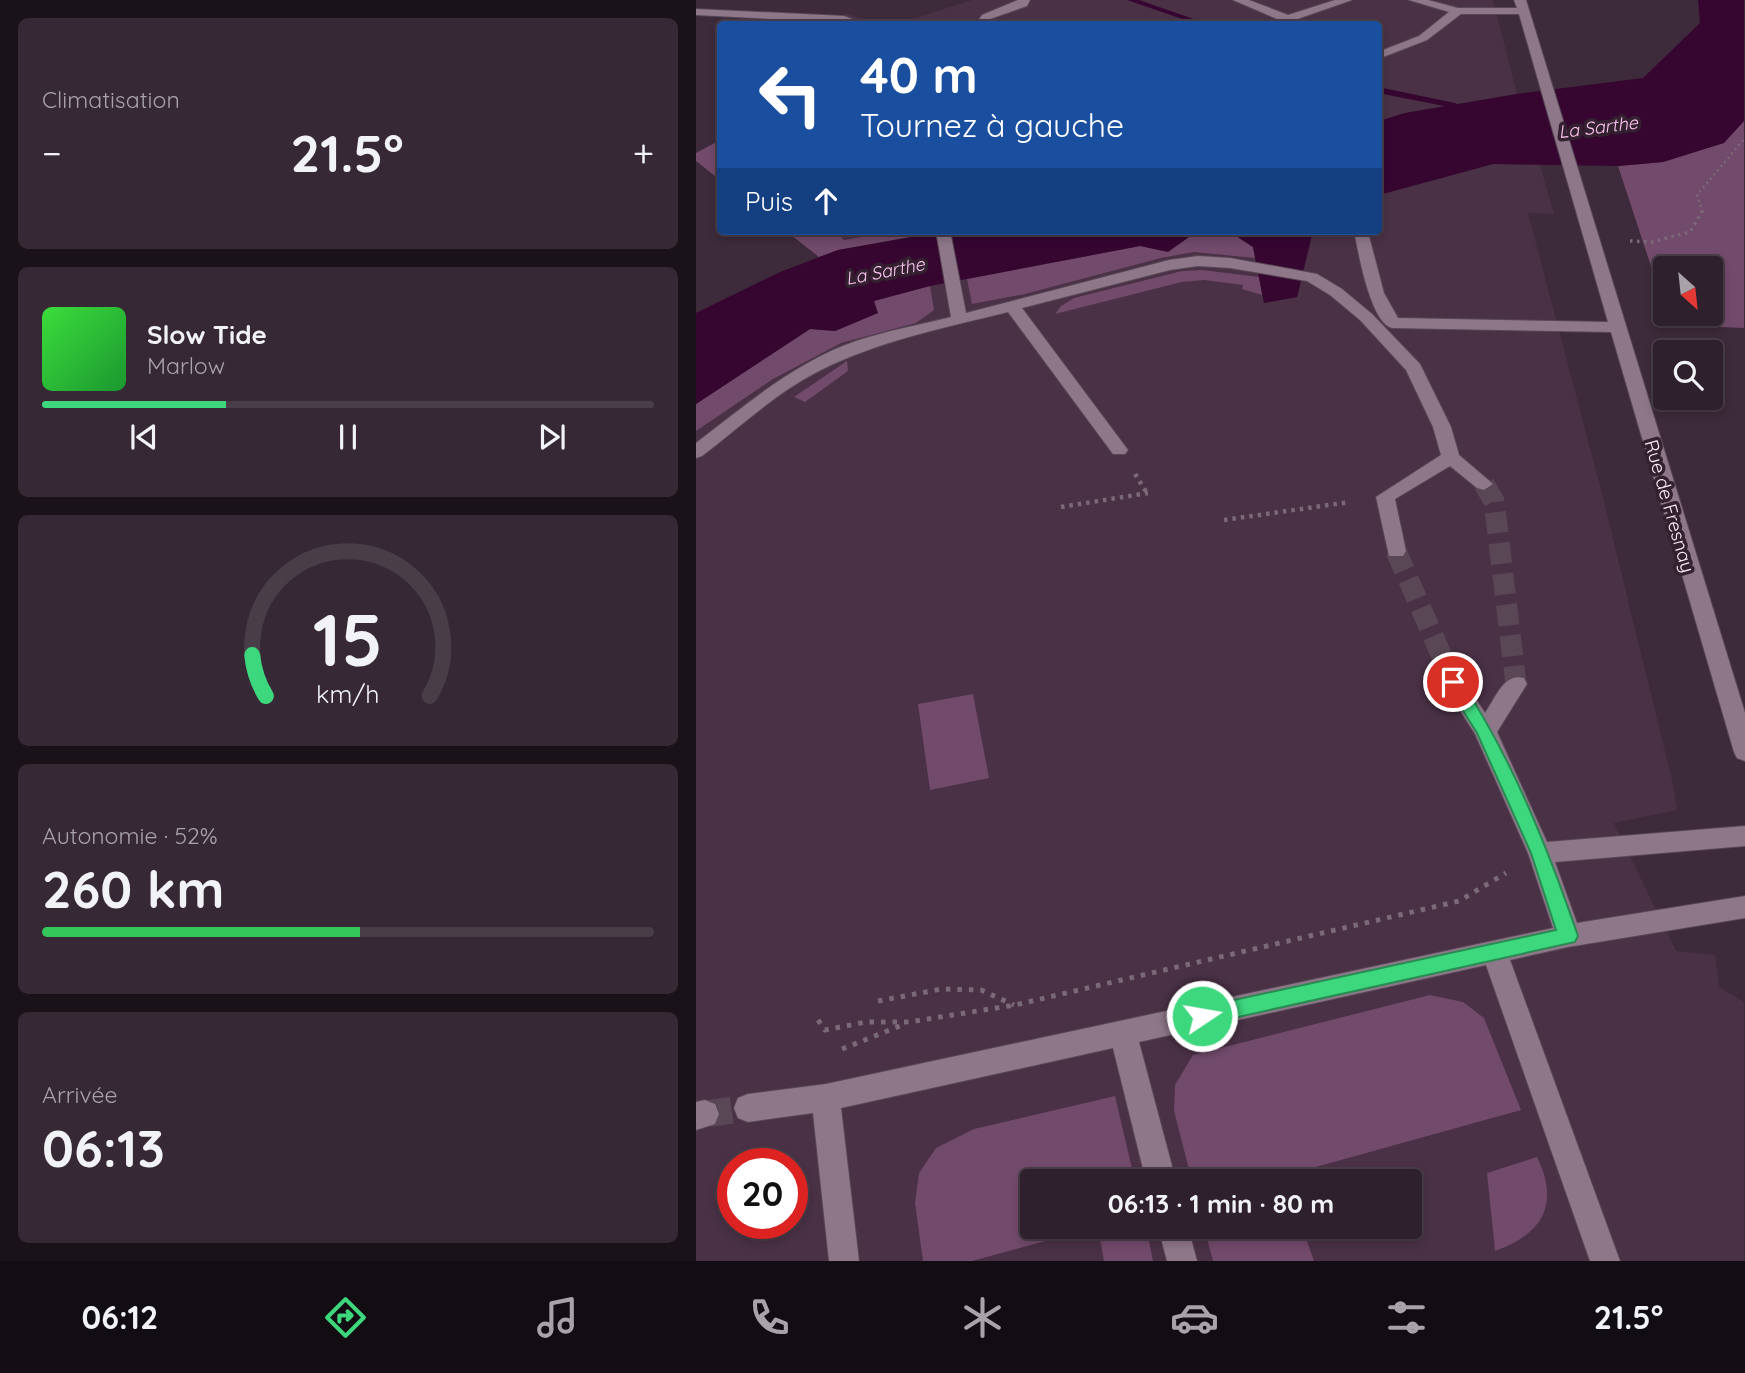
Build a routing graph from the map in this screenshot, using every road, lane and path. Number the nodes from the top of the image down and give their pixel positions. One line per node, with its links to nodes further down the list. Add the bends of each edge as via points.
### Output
1 (1024, 0): 10 (street)
2 (1239, 0): 8 (street)
3 (1346, 0): 8 (street)
4 (1415, 0): 6 (street)
5 (1521, 6): 6 (street); 14 (street, Rue de Fresnay)
6 (1458, 11): 12 (street, via 1423,38)
7 (698, 15): 9 (street)
8 (1288, 19): 11 (street)
9 (851, 21)
10 (984, 21)
11 (1282, 21)
12 (1382, 54)
13 (1744, 138): 14 (path, via 1696,195 1702,212 1690,232 1652,242)
14 (1588, 228): 19 (street, Rue de Fresnay)
15 (944, 235): 18 (street)
16 (1362, 236): 19 (street, via 1376,293 1392,323)
17 (1011, 305): 18 (street); 20 (street); 22 (street, via 1198,261 1312,277 1366,317 1414,368)
18 (959, 318): 21 (street, via 861,345 811,368)
19 (1618, 327): 32 (street, Rue de Fresnay)
20 (1119, 450)
21 (696, 452)
22 (1451, 457): 23 (street); 25 (street)
23 (1484, 484)
24 (1148, 493): 26 (path)
25 (1386, 496): 27 (path); 28 (street)
26 (1061, 507)
27 (1224, 520)
28 (1396, 551)
29 (1453, 682): 31 (street)
30 (1516, 684): 31 (street)
31 (1485, 731): 34 (street)
32 (1744, 752)
33 (1744, 836): 34 (street)
34 (1540, 853): 36 (street); 39 (path, via 1459,901)
35 (1744, 907): 36 (street)
36 (1568, 936): 37 (street)
37 (1494, 952): 42 (street); 50 (street)
38 (878, 1001): 39 (path, via 942,989 981,989)
39 (1015, 1005): 41 (path)
40 (818, 1020): 41 (path, via 825,1030 866,1022)
41 (909, 1022): 43 (path)
42 (1123, 1033): 44 (street); 46 (street)
43 (835, 1052)
44 (826, 1098): 45 (street); 48 (street)
45 (748, 1108)
46 (1158, 1169)
47 (1176, 1239): 49 (street)
48 (844, 1261)
49 (1182, 1261)
50 (1605, 1261)

